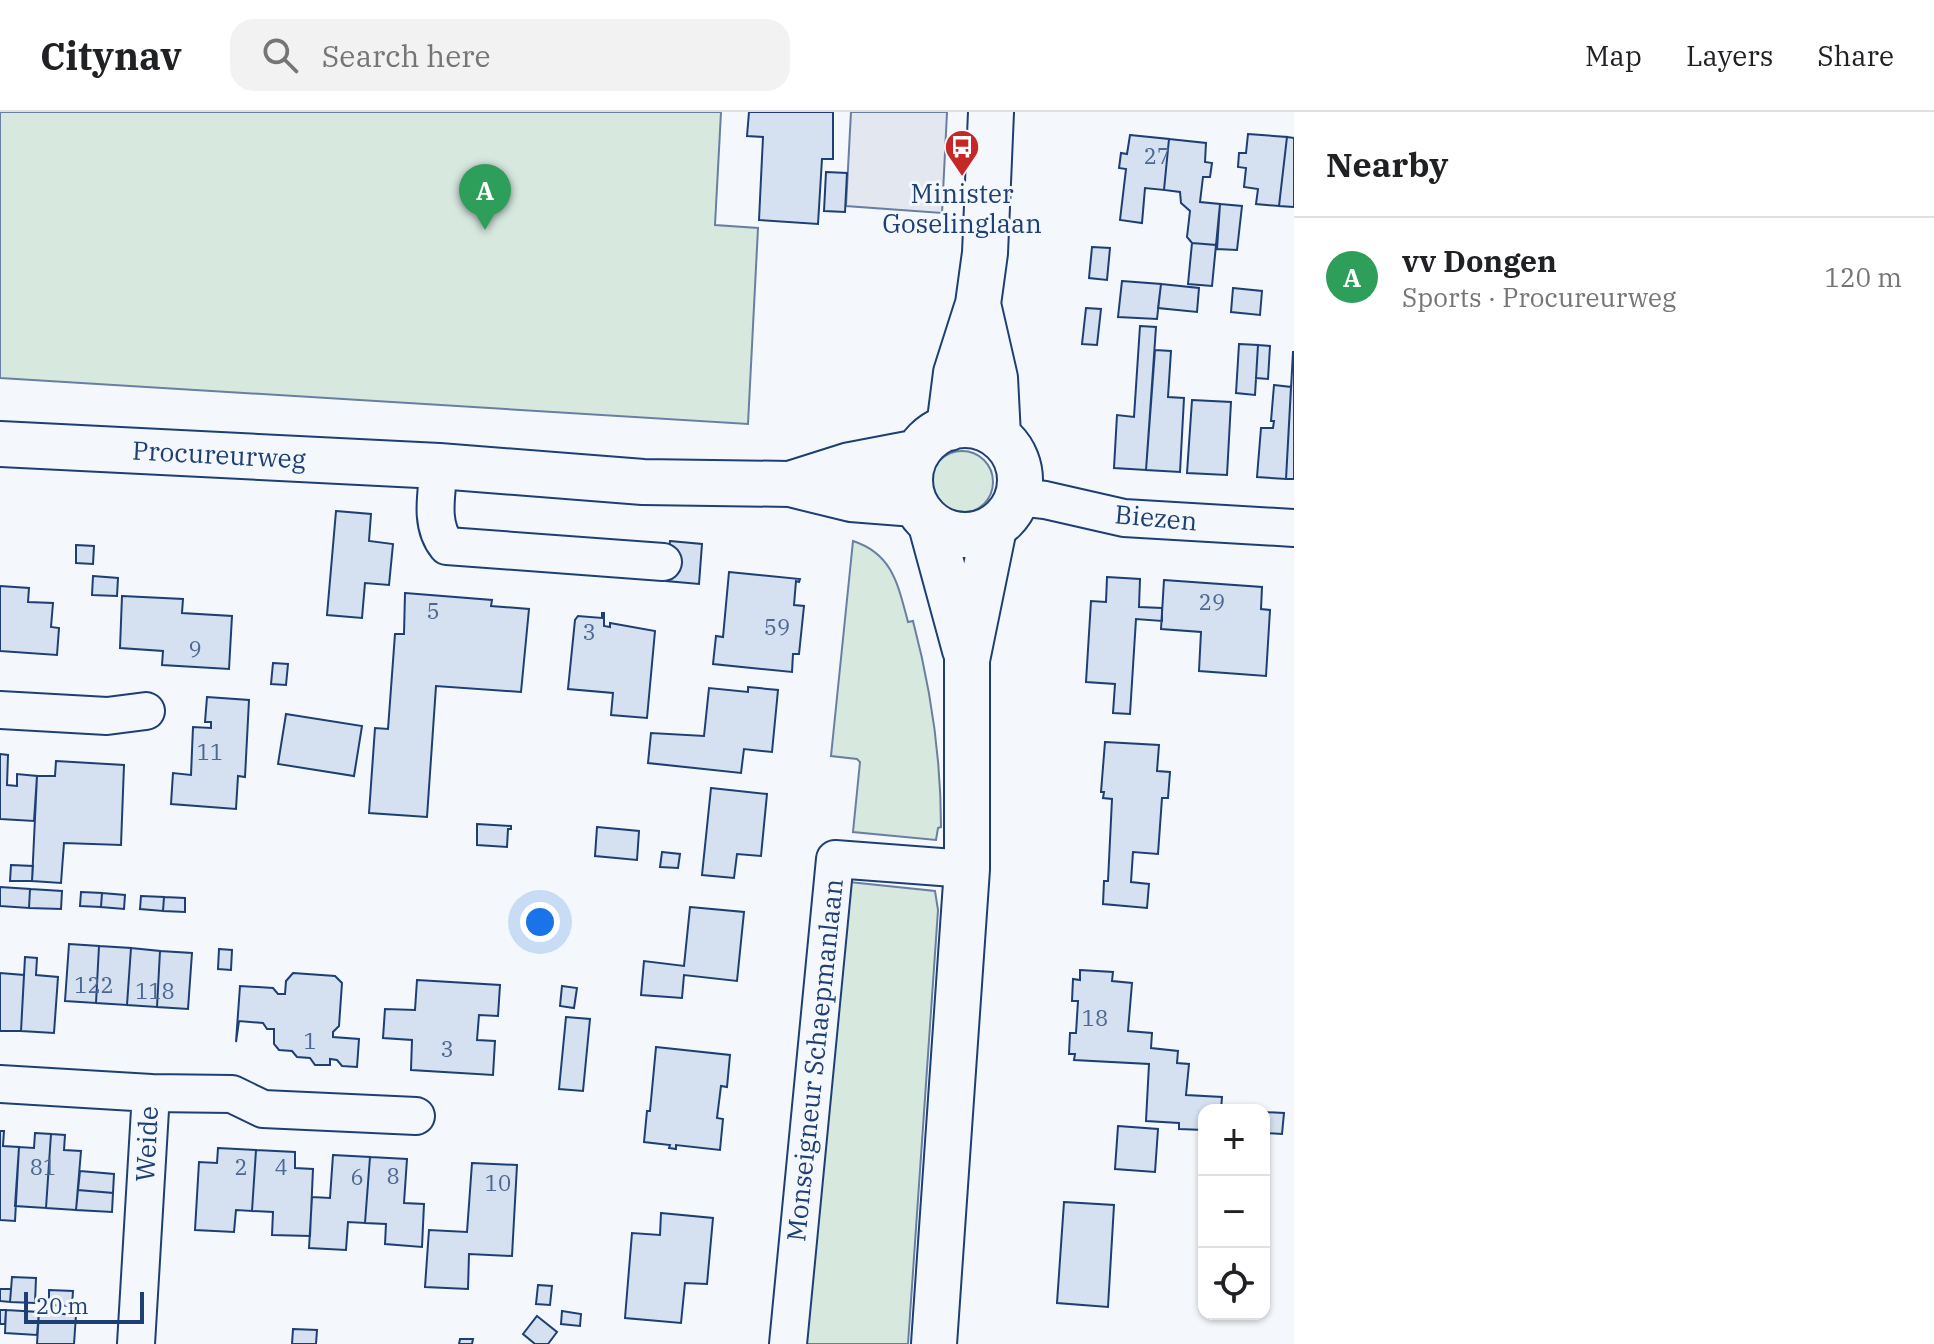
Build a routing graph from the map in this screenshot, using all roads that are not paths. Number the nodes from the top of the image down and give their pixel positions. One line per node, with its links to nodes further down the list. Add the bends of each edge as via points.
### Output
1 (991, 112): 2 (main road)
2 (978, 304): 3 (main road, via 995,378); 4 (main road)
3 (998, 436): 4 (main road, via 965,425); 8 (main road, via 1013,453 1020,474)
4 (933, 440): 7 (main road, Procureurweg); 9 (main road, via 910,477)
5 (0, 444): 6 (main road, Procureurweg)
6 (439, 466): 7 (main road, Procureurweg, via 643,482); 11 (street, via 435,506 438,534 447,546)
7 (790, 484): 9 (main road, Procureurweg)
8 (1006, 512): 9 (main road, via 973,535 951,534); 10 (street, Biezen, via 1045,500 1124,518); 12 (main road)
9 (923, 514): 12 (main road)
10 (1294, 528)
11 (663, 562)
12 (967, 660): 15 (main road)
13 (0, 710): 14 (street, via 107,716)
14 (146, 711)
15 (967, 869): 20 (street, Monseigneur Schaepmanlaan, via 835,859); 21 (main road)
16 (0, 1084): 17 (street, Weide)
17 (151, 1093): 18 (street, via 232,1094 263,1109); 19 (street, Weide)
18 (416, 1116)
19 (136, 1344)
20 (788, 1344)
21 (934, 1344)

